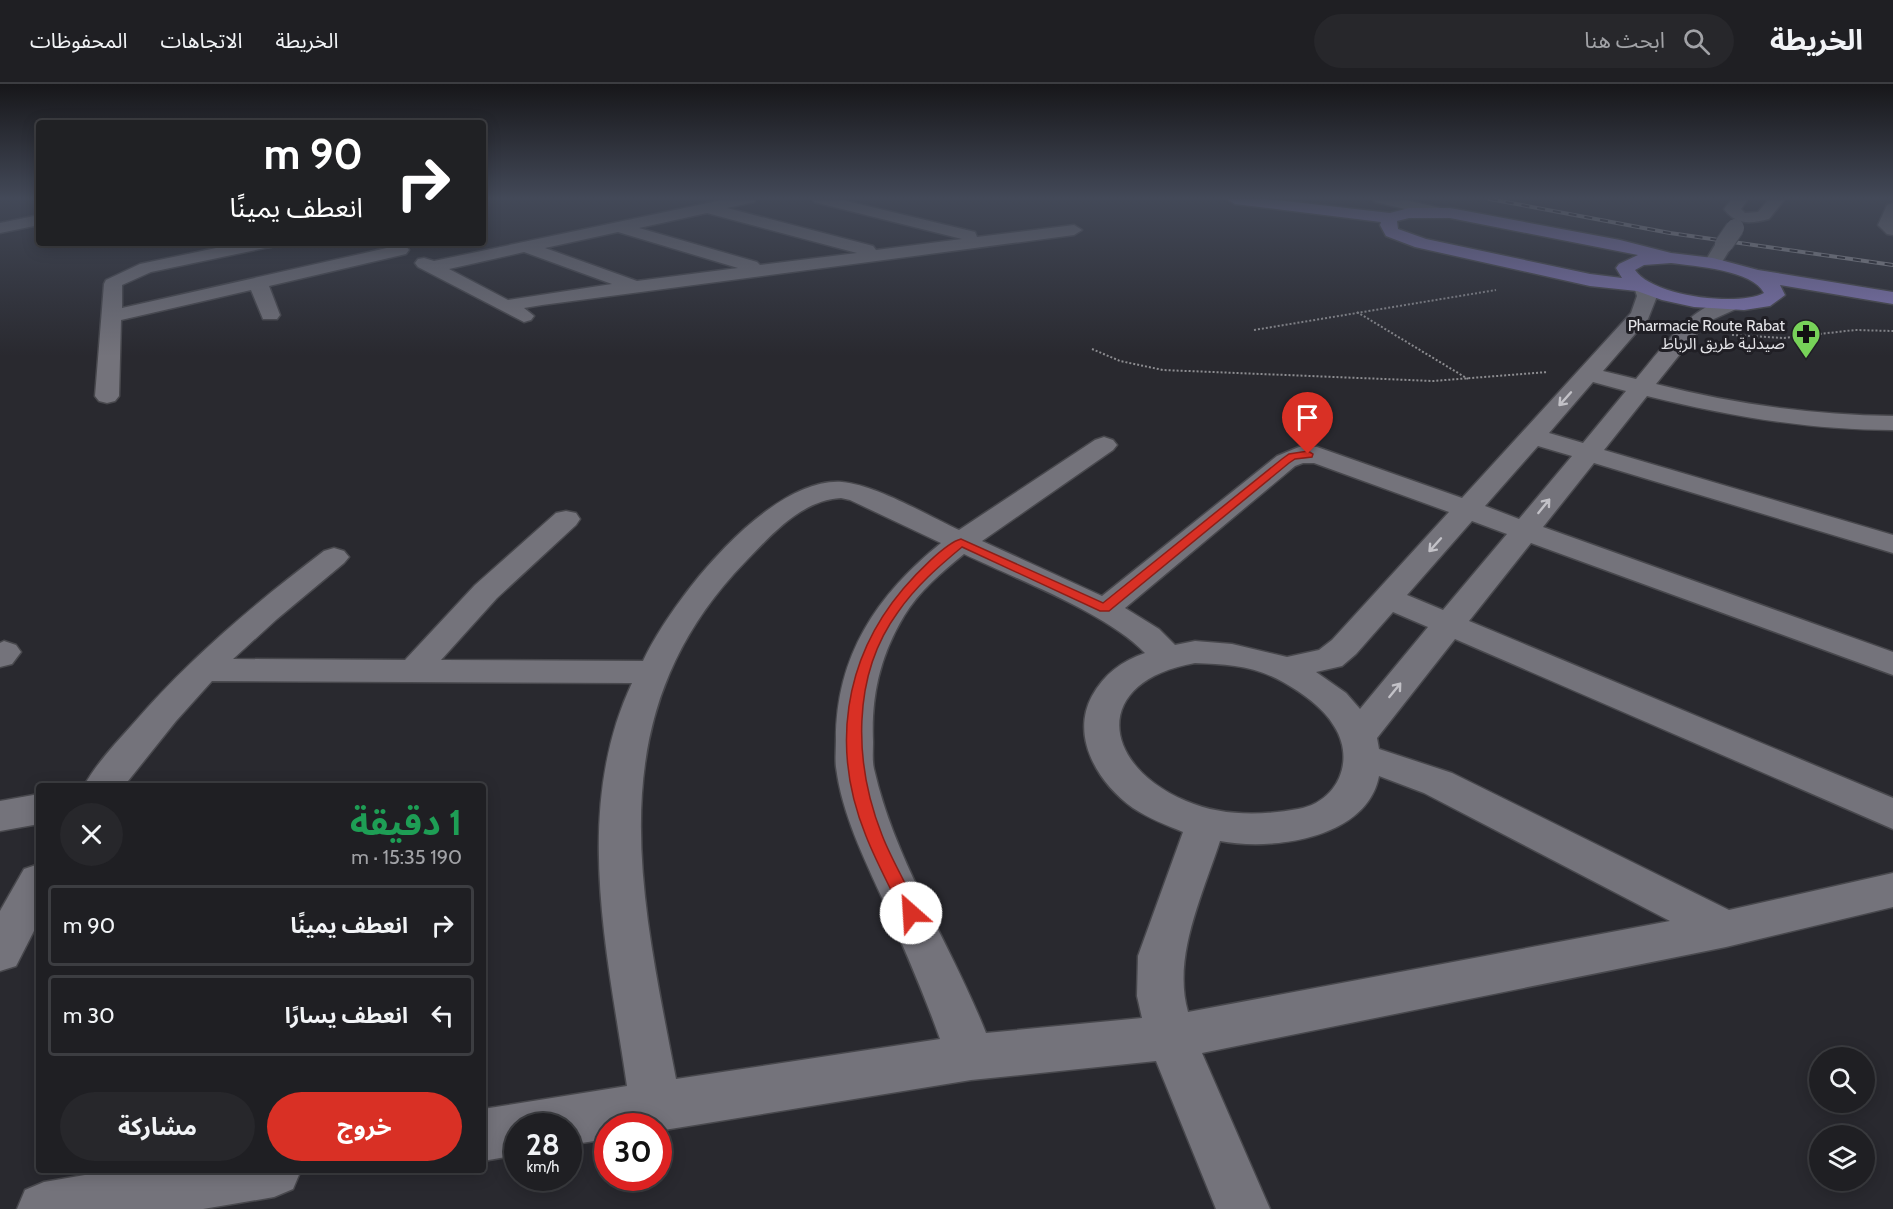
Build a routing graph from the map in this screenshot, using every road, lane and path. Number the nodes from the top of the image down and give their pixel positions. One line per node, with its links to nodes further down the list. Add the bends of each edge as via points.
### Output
1 (225, 252): 28 (street, via 126,274 113,284)
2 (376, 252): 18 (street)
3 (402, 252): 15 (street)
4 (504, 252): 15 (street)
5 (538, 252): 19 (street)
6 (702, 252): 16 (street)
7 (874, 252): 12 (street)
8 (903, 252): 12 (street)
9 (1459, 252): 20 (main road, via 1582,279)
10 (1643, 252): 13 (main road)
11 (1720, 252): 14 (street, bridge)
12 (884, 254): 16 (street)
13 (1671, 258): 14 (main road); 20 (main road, via 1640,260 1628,265 1628,276)
14 (1713, 263): 17 (main road)
15 (432, 267): 25 (street)
16 (765, 270): 19 (street)
17 (1753, 275): 22 (main road); 23 (main road, via 1774,290 1775,295)
18 (258, 283): 27 (street); 28 (street)
19 (638, 286): 25 (street)
20 (1642, 286): 24 (main road, via 1677,298); 34 (street, via 1647,296 1641,315)
21 (1506, 288): 26 (path)
22 (1893, 300): 23 (main road)
23 (1764, 302): 24 (main road)
24 (1729, 305): 30 (street)
25 (505, 306): 29 (street)
26 (1357, 312): 31 (path); 35 (path)
27 (270, 315)
28 (112, 316): 37 (street)
29 (531, 320)
30 (1689, 329): 32 (path, via 1784,338 1855,330); 36 (street)
31 (1254, 330)
32 (1893, 331)
33 (1092, 349): 35 (path, via 1120,362 1163,370 1404,381)
34 (1588, 374): 35 (path, via 1531,373); 36 (street); 39 (street, one-way to 39)
35 (1469, 379)
36 (1641, 388): 38 (street, via 1786,417); 41 (street)
37 (107, 396)
38 (1893, 423)
39 (1532, 436): 41 (street); 42 (street)
40 (1104, 445): 45 (street)
41 (1588, 453): 44 (street, one-way to 41); 46 (street)
42 (1468, 508): 44 (street); 48 (street, one-way to 48); 49 (street, via 1326,457 1292,457)
43 (566, 519): 55 (street, via 489,586)
44 (1525, 530): 50 (street); 52 (street)
45 (961, 542): 49 (street); 56 (street, via 848,491 828,490 809,495 768,524 707,585); 68 (street, via 922,574 890,612 867,657 854,709 855,767 874,835 941,980)
46 (1893, 544)
47 (334, 557): 54 (street, via 268,609)
48 (1387, 598): 50 (street); 53 (street, via 1330,658)
49 (1105, 609): 51 (street, via 1147,636)
50 (1450, 623): 57 (street, one-way to 50); 60 (street)
51 (1167, 656): 53 (street, via 1225,653 1255,658); 62 (street, via 1138,667 1116,684 1103,706 1101,732 1111,759 1134,786 1166,808)
52 (1893, 664)
53 (1284, 669): 57 (street, via 1330,697 1347,716)
54 (202, 670): 55 (street); 58 (street)
55 (414, 671): 56 (street)
56 (652, 672): 69 (street, via 626,757 619,812 620,873)
57 (1360, 747): 62 (street, via 1358,783 1342,804 1317,820 1284,829 1246,831); 65 (street, via 1387,764 1438,783)
58 (105, 783)
59 (36, 809): 61 (street)
60 (1893, 814)
61 (0, 816)
62 (1206, 824): 67 (street, via 1161,956 1160,996)
63 (36, 886): 66 (street)
64 (1893, 890): 65 (street)
65 (1726, 929): 67 (street)
66 (0, 952)
67 (1172, 1037): 68 (street); 75 (street)
68 (971, 1057): 69 (street)
69 (655, 1105): 70 (street)
70 (582, 1117)
71 (504, 1131): 72 (street)
72 (486, 1134)
73 (256, 1173): 74 (street)
74 (44, 1209)
75 (1243, 1209)

